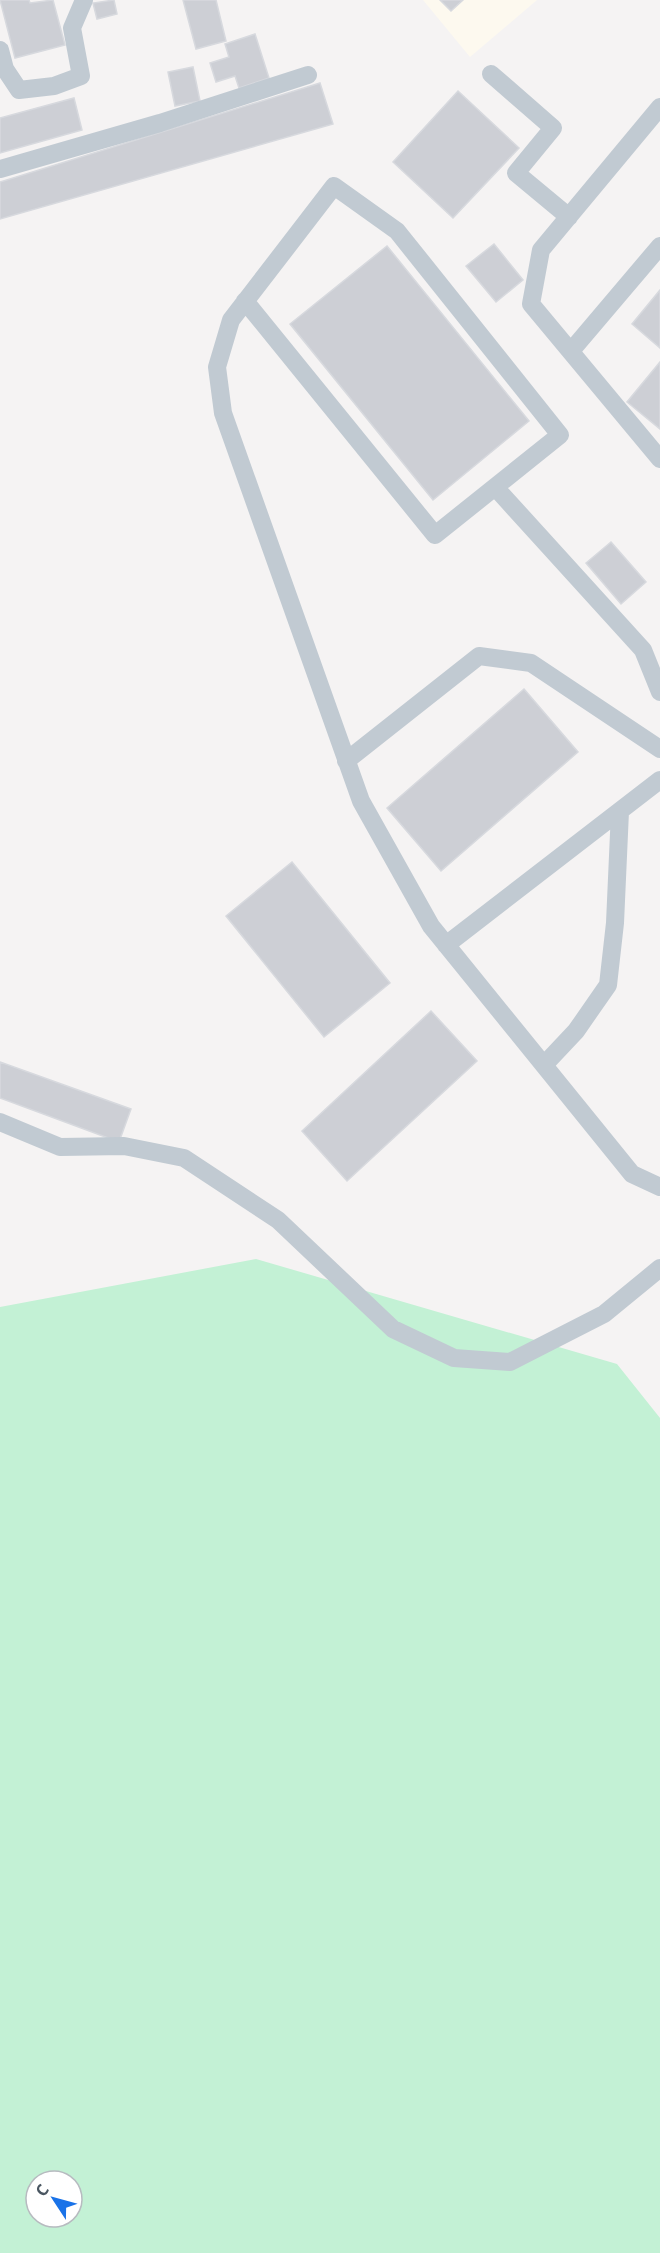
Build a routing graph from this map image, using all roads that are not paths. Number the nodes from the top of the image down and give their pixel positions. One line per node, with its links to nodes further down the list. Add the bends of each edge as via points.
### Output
1 (84, 0): 2 (lane, via 72,28 81,76 54,86 19,90 5,69)
2 (0, 50)
3 (491, 74): 7 (lane, via 553,128 516,173)
4 (308, 75): 6 (lane)
5 (660, 107): 7 (lane)
6 (0, 169)
7 (569, 217): 10 (lane, via 542,250 531,304)
8 (660, 246): 10 (lane)
9 (245, 301): 12 (lane, via 435,535); 12 (lane, via 334,186 397,231 560,435); 15 (lane, via 231,320 217,368 223,413)
10 (571, 351): 11 (lane)
11 (660, 459)
12 (495, 487): 13 (lane, via 643,650)
13 (660, 692)
14 (660, 749): 15 (lane, via 531,663 479,656)
15 (346, 761): 18 (lane, via 361,801 431,926)
16 (660, 780): 17 (lane)
17 (620, 811): 18 (lane); 19 (lane, via 609,985 576,1031)
18 (446, 945): 19 (lane)
19 (544, 1065): 21 (lane, via 632,1174)
20 (0, 1122): 22 (lane, via 60,1147 124,1146 184,1158 278,1220 393,1329 454,1358 510,1362 604,1314)
21 (660, 1187)
22 (660, 1268)

